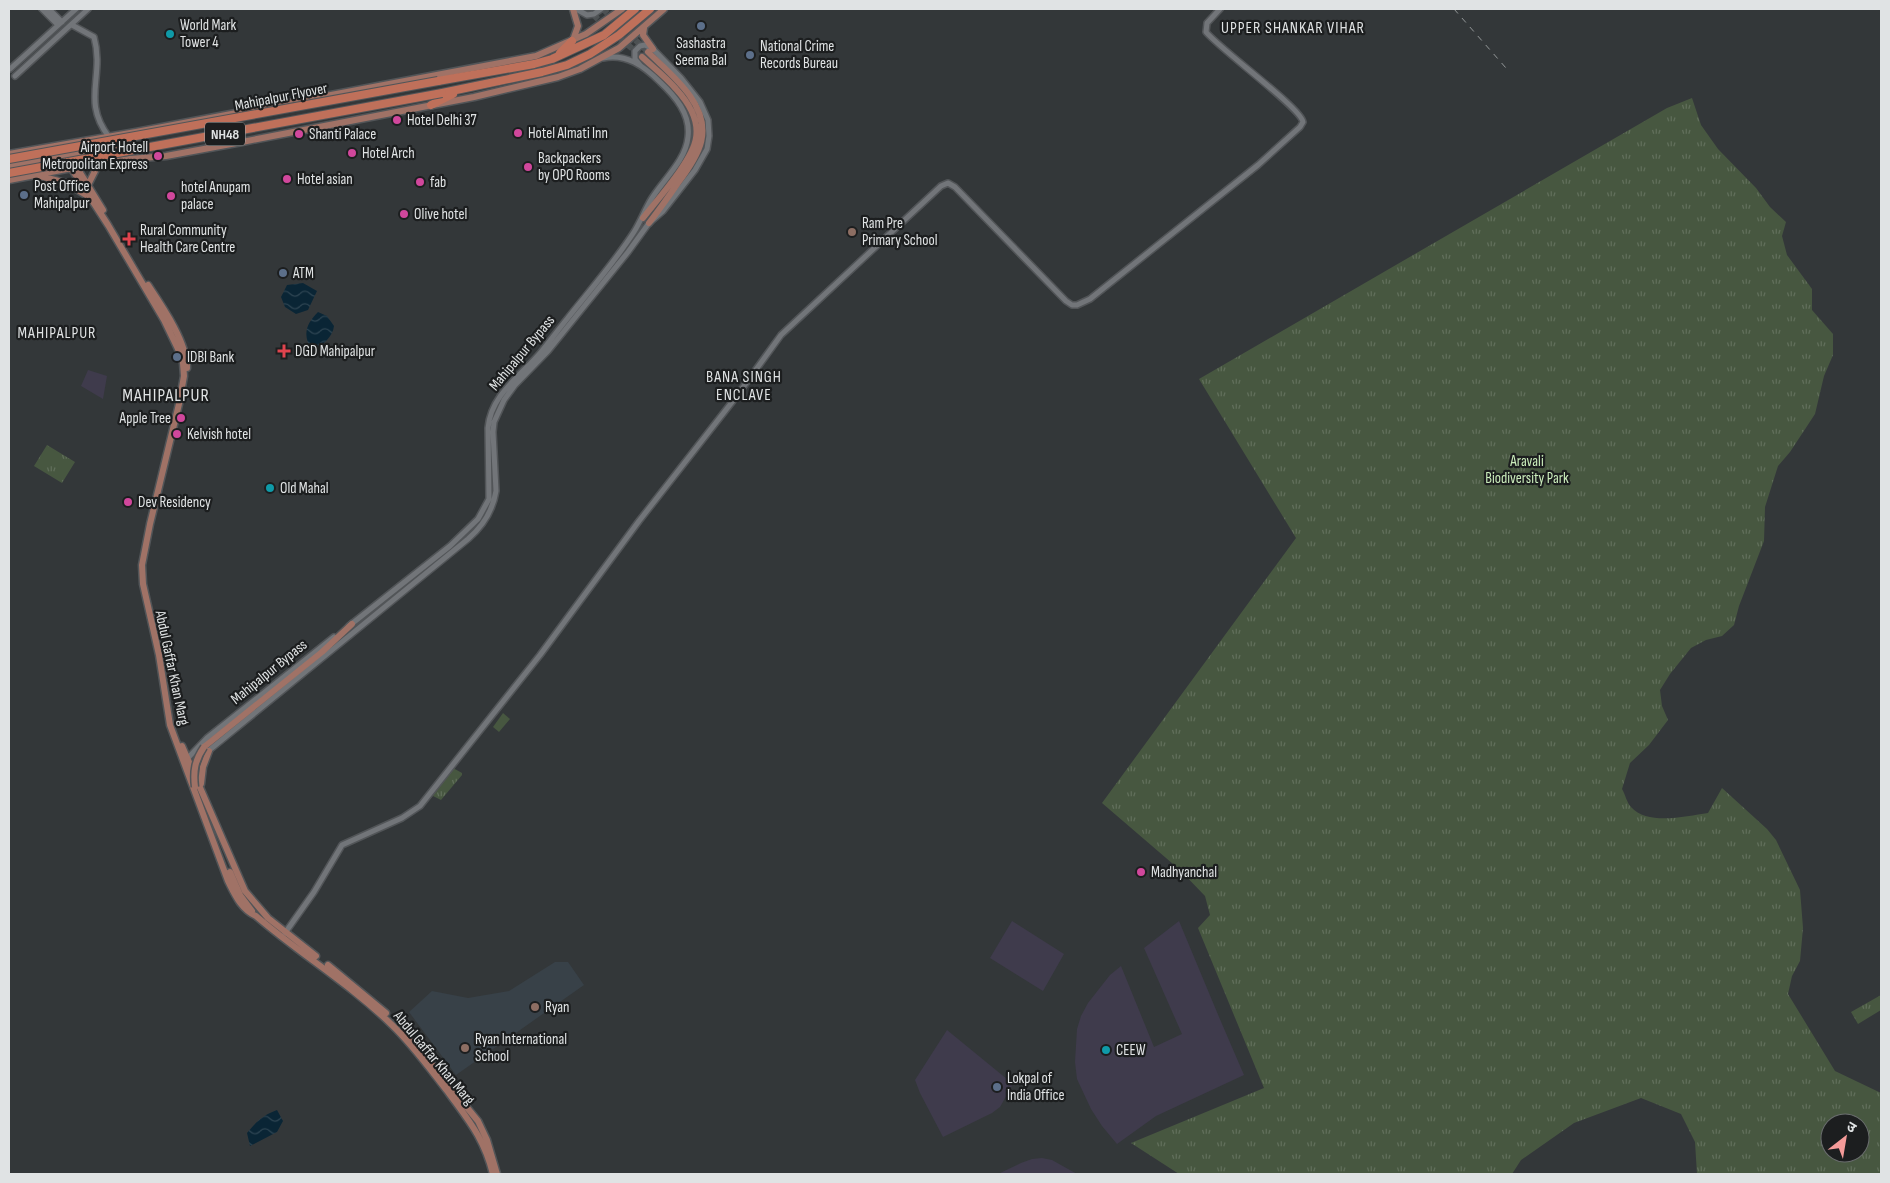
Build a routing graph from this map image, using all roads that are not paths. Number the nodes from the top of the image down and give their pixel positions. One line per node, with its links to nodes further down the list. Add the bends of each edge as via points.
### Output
1 (42, 9): 12 (street)
2 (49, 9): 12 (street)
3 (76, 9): 12 (street)
4 (88, 9): 13 (street)
5 (574, 9): 6 (street, via 587,15); 15 (main road, via 578,26)
6 (600, 9)
7 (622, 9): 15 (main road)
8 (635, 9): 17 (highway, NH48, via 604,35)
9 (650, 9): 23 (highway, NH48, via 620,35 567,65)
10 (664, 9): 14 (main road)
11 (1220, 9): 48 (street, via 1208,23 1206,32 1292,107 1304,120 1300,127 1145,256 1077,305 1066,301 955,187 948,183 941,186 781,335 540,655 420,806 340,847)
12 (60, 24): 21 (street)
13 (72, 25): 22 (street); 26 (street, via 94,37 98,60 95,108)
14 (645, 27): 16 (main road, via 643,35); 19 (main road)
15 (572, 41): 17 (highway); 25 (main road, via 536,56)
16 (650, 50): 20 (street, via 645,45 637,49 635,57); 42 (main road, via 690,95 703,129 700,149 694,161)
17 (557, 56): 30 (highway, Mahipalpur Flyover / NH48, bridge, via 534,64)
18 (642, 58): 41 (main road, via 685,100 693,115 696,138 688,158)
19 (600, 59): 20 (street, Mahipalpur Bypass, via 616,57); 24 (main road, via 558,77)
20 (640, 65): 41 (street, Mahipalpur Bypass, via 677,100 687,118 689,132 681,157 651,200)
21 (10, 69)
22 (15, 76)
23 (463, 89): 24 (highway); 36 (highway, Mahipalpur Flyover / NH48, bridge)
24 (431, 105): 31 (main road, via 170,156)
25 (122, 134): 26 (main road); 29 (main road, via 118,145); 31 (main road)
26 (109, 137): 27 (main road)
27 (60, 146): 28 (main road); 29 (main road, Abdul Gaffar Khan Marg)
28 (9, 154)
29 (67, 157): 31 (main road, via 120,150 126,151); 32 (main road); 34 (main road); 35 (main road, Abdul Gaffar Khan Marg)
30 (9, 159)
31 (131, 159): 33 (main road)
32 (9, 164)
33 (98, 165): 35 (main road); 39 (main road)
34 (9, 168)
35 (74, 168): 37 (main road); 39 (main road, Abdul Gaffar Khan Marg); 40 (main road, Abdul Gaffar Khan Marg)
36 (9, 173)
37 (31, 176): 38 (main road); 40 (main road, via 57,180)
38 (9, 180)
39 (88, 185): 45 (main road, Abdul Gaffar Khan Marg, via 167,316 186,360 186,380 145,571 146,590 162,650 173,719)
40 (89, 197): 45 (main road, Abdul Gaffar Khan Marg, via 164,320 184,366 179,404 142,571 170,722)
41 (643, 218): 43 (street, Mahipalpur Bypass, via 541,353 512,381 495,405 488,428 489,499 478,520)
42 (649, 223): 44 (street, Mahipalpur Bypass, via 548,351 504,400 493,432 496,491 480,527)
43 (352, 624): 44 (main road); 45 (street, Mahipalpur Bypass, via 207,738)
44 (207, 749): 45 (street, Mahipalpur Bypass); 46 (main road, bridge, via 198,756 195,765 193,775)
45 (187, 763): 46 (main road, Abdul Gaffar Khan Marg); 47 (main road, Abdul Gaffar Khan Marg, via 232,888 242,906)
46 (198, 787): 47 (main road, via 236,888); 48 (main road, Abdul Gaffar Khan Marg, via 242,884 256,905)
47 (256, 916): 49 (main road, Abdul Gaffar Khan Marg, via 331,973 398,1030 476,1130 487,1152)
48 (285, 933): 50 (main road, Abdul Gaffar Khan Marg, via 361,992 414,1042 478,1121)
49 (492, 1174)
50 (497, 1174)

